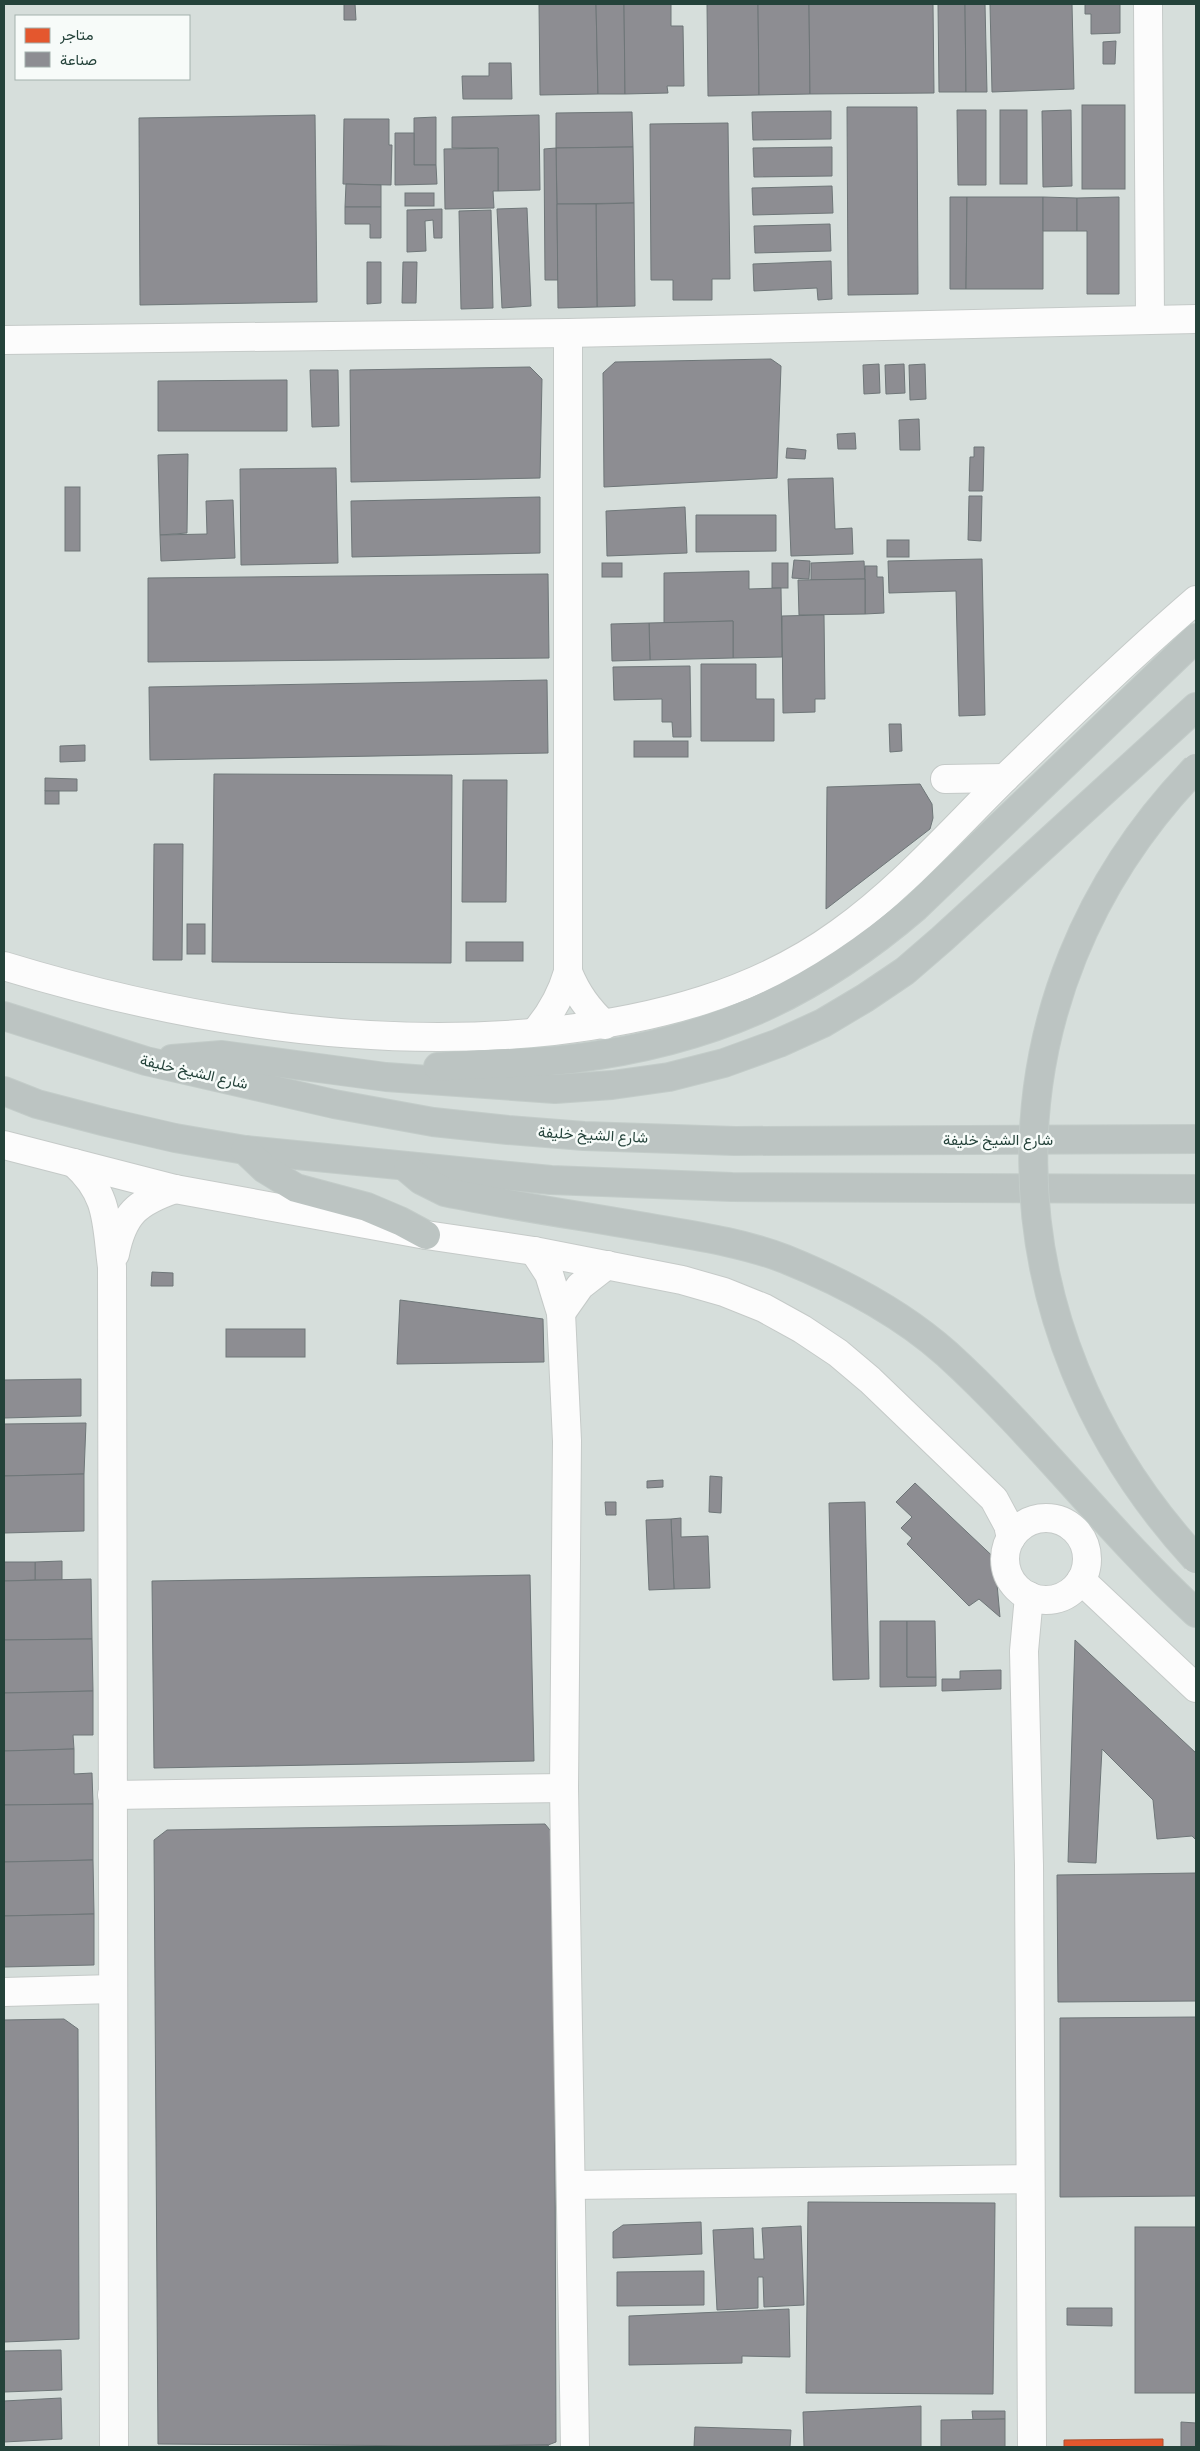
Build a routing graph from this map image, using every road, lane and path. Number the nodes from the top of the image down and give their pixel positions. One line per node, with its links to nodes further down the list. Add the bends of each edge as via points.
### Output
1 (1148, 4): 3 (street)
2 (1196, 319): 3 (street)
3 (1150, 320): 4 (street)
4 (568, 333): 5 (street); 13 (street)
5 (4, 340)
6 (1196, 600): 10 (street)
7 (1196, 638): 18 (highway, via 916,907 854,957 804,988 734,1022 626,1050 570,1059 436,1068)
8 (1196, 707): 18 (highway, via 905,971 823,1023 779,1044 669,1077 612,1085 555,1089)
9 (1196, 768): 33 (highway, bridge, via 1145,827 1120,863 1079,940 1063,981 1041,1066 1033,1153 1040,1248 1057,1325 1072,1366 1115,1452 1161,1518)
10 (1005, 778): 11 (street); 11 (street, via 945,778)
11 (966, 819): 15 (street, via 872,907 805,955 735,990 651,1016)
12 (4, 966): 16 (street, via 138,1002 282,1026 356,1035 420,1038 489,1037)
13 (568, 972): 15 (street, via 589,1010); 16 (street, via 561,995)
14 (4, 1016): 17 (highway, شارع الشيخ خليفة)
15 (605, 1025): 16 (street)
16 (535, 1032)
17 (146, 1061): 18 (highway, via 222,1055); 20 (highway, شارع الشيخ خليفة, via 393,1116 584,1136 735,1140)
18 (386, 1078)
19 (4, 1091): 22 (highway, via 38,1104 106,1122)
20 (1196, 1138)
21 (4, 1145): 23 (street)
22 (245, 1150): 24 (highway); 27 (highway, via 265,1169 296,1188 367,1207)
23 (74, 1163): 25 (street); 30 (street, via 92,1182 104,1205)
24 (405, 1166): 26 (highway, via 637,1185); 36 (highway, via 422,1180 446,1192 713,1239 784,1259 868,1299 896,1315 946,1354 996,1402)
25 (175, 1189): 27 (street); 30 (street, via 147,1200 129,1216 118,1237)
26 (1196, 1189)
27 (426, 1235): 28 (street)
28 (534, 1251): 29 (street); 31 (street, via 549,1274)
29 (606, 1265): 31 (street, via 580,1286); 32 (street, via 724,1292 764,1308 838,1353 994,1498)
30 (112, 1268): 39 (street)
31 (561, 1313): 38 (street, via 568,1441)
32 (1011, 1538): 34 (street, via 1032,1520 1050,1518 1068,1524 1085,1544 1087,1562); 35 (street, via 1005,1554 1007,1571 1015,1586)
33 (1196, 1559)
34 (1081, 1580): 35 (street, via 1058,1598); 37 (street)
35 (1029, 1596): 42 (street, via 1024,1651)
36 (1196, 1613)
37 (1196, 1688)
38 (564, 1788): 39 (street); 43 (street)
39 (112, 1795): 40 (street)
40 (113, 1989): 41 (street); 44 (street)
41 (4, 1992)
42 (1030, 2179): 43 (street); 46 (street)
43 (570, 2185): 45 (street)
44 (114, 2447)
45 (575, 2447)
46 (1032, 2447)

